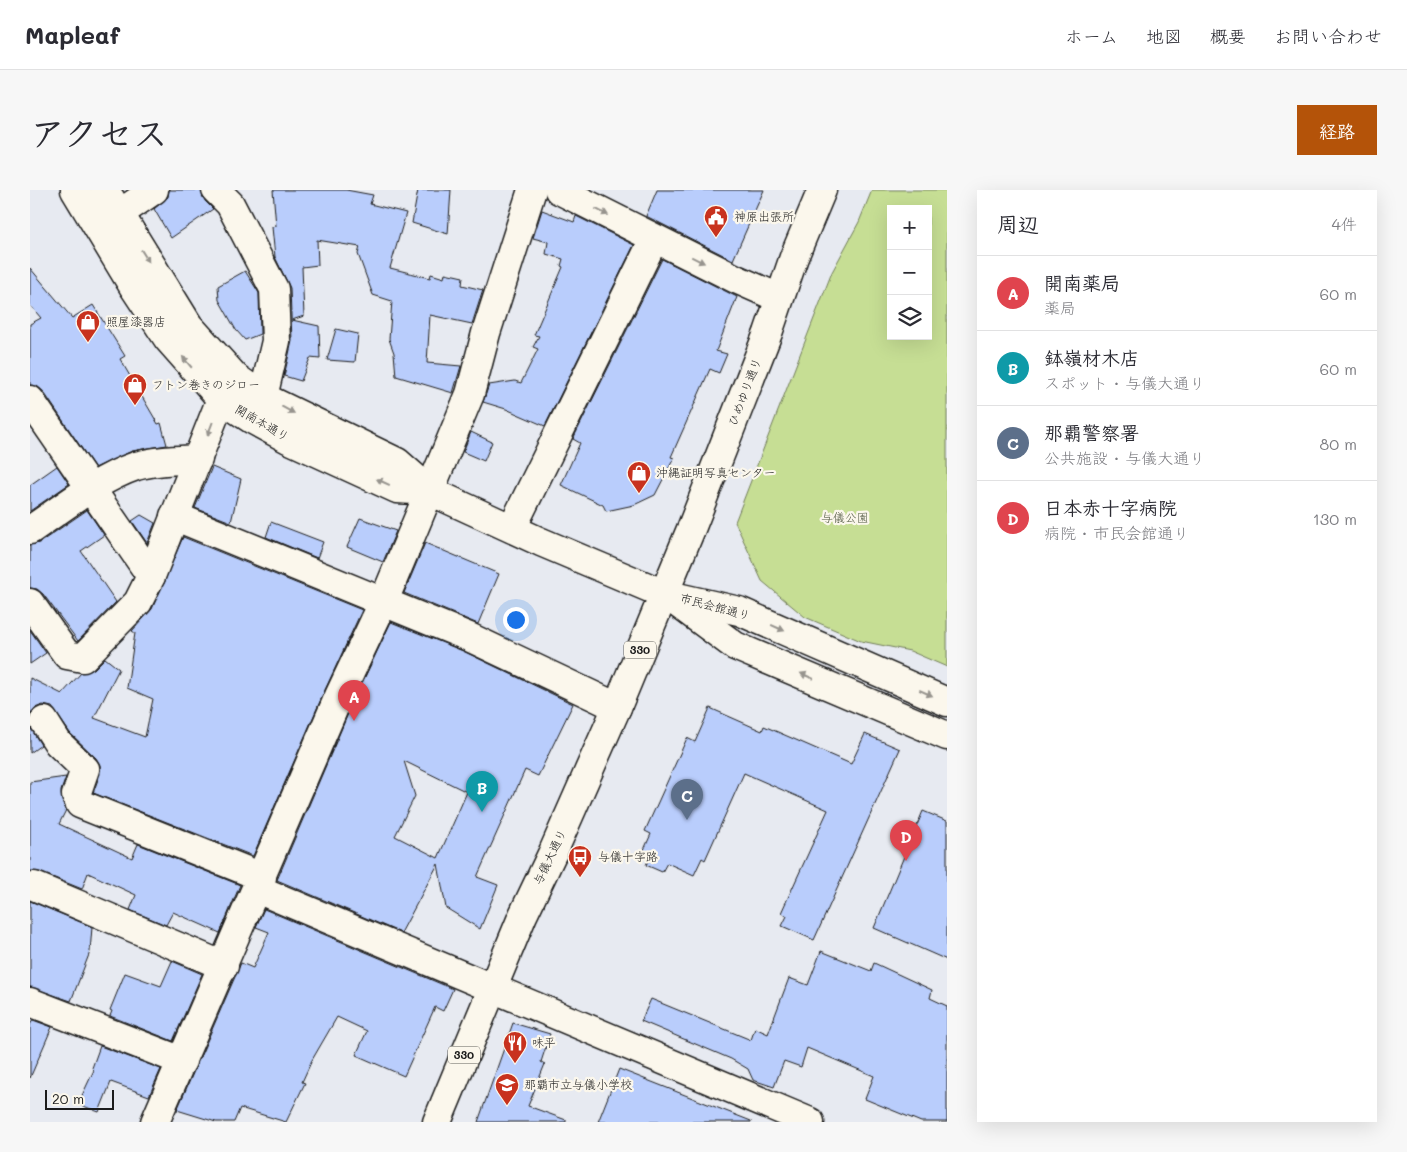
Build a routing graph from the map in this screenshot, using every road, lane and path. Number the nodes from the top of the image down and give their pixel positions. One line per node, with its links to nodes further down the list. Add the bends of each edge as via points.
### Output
1 (75, 190): 8 (main road, 開南本通り)
2 (105, 190): 8 (main road, 開南本通り)
3 (154, 190): 8 (main road)
4 (216, 190): 13 (main road, via 230,204 274,289 276,341)
5 (532, 190): 16 (main road, via 486,332 470,394)
6 (559, 190): 9 (main road, one-way to 9)
7 (822, 190): 10 (main road, ひめゆり通り / 330)
8 (108, 221): 11 (main road, 開南本通り, one-way to 8, via 168,339); 13 (main road, 開南本通り, one-way to 13)
9 (654, 239): 10 (main road, one-way to 10); 18 (main road)
10 (779, 298): 21 (main road, ひめゆり通り / 330, via 758,359)
11 (221, 398): 13 (main road, 開南本通り); 14 (main road, one-way to 14)
12 (30, 400): 15 (main road)
13 (258, 409): 16 (main road, 開南本通り, via 397,489)
14 (198, 459): 15 (main road, via 136,466); 17 (main road)
15 (92, 488): 19 (main road); 20 (main road)
16 (430, 491): 18 (main road, 開南本通り); 23 (main road)
17 (174, 516): 20 (main road); 23 (main road)
18 (512, 528): 21 (main road, 開南本通り)
19 (30, 530)
20 (152, 576): 22 (main road, via 138,602 83,658 67,655)
21 (664, 594): 24 (main road, 市民会館通り, one-way to 24, via 739,611); 25 (main road, 与儀大通り / 330); 27 (main road, 市民会館通り, one-way to 21, via 735,646)
22 (30, 603)
23 (383, 603): 25 (main road, via 469,637); 28 (main road, via 339,696)
24 (947, 702)
25 (617, 707): 31 (main road, 与儀大通り / 330)
26 (44, 721): 28 (main road, via 58,743 85,769 76,795 80,804)
27 (947, 736)
28 (259, 883): 30 (main road); 31 (main road)
29 (34, 886): 30 (main road)
30 (224, 966): 33 (main road)
31 (492, 989): 34 (main road); 36 (main road, 与儀大通り / 330)
32 (30, 1002): 33 (main road)
33 (182, 1061): 35 (main road)
34 (774, 1115): 37 (main road)
35 (155, 1122)
36 (437, 1122)
37 (810, 1122)

